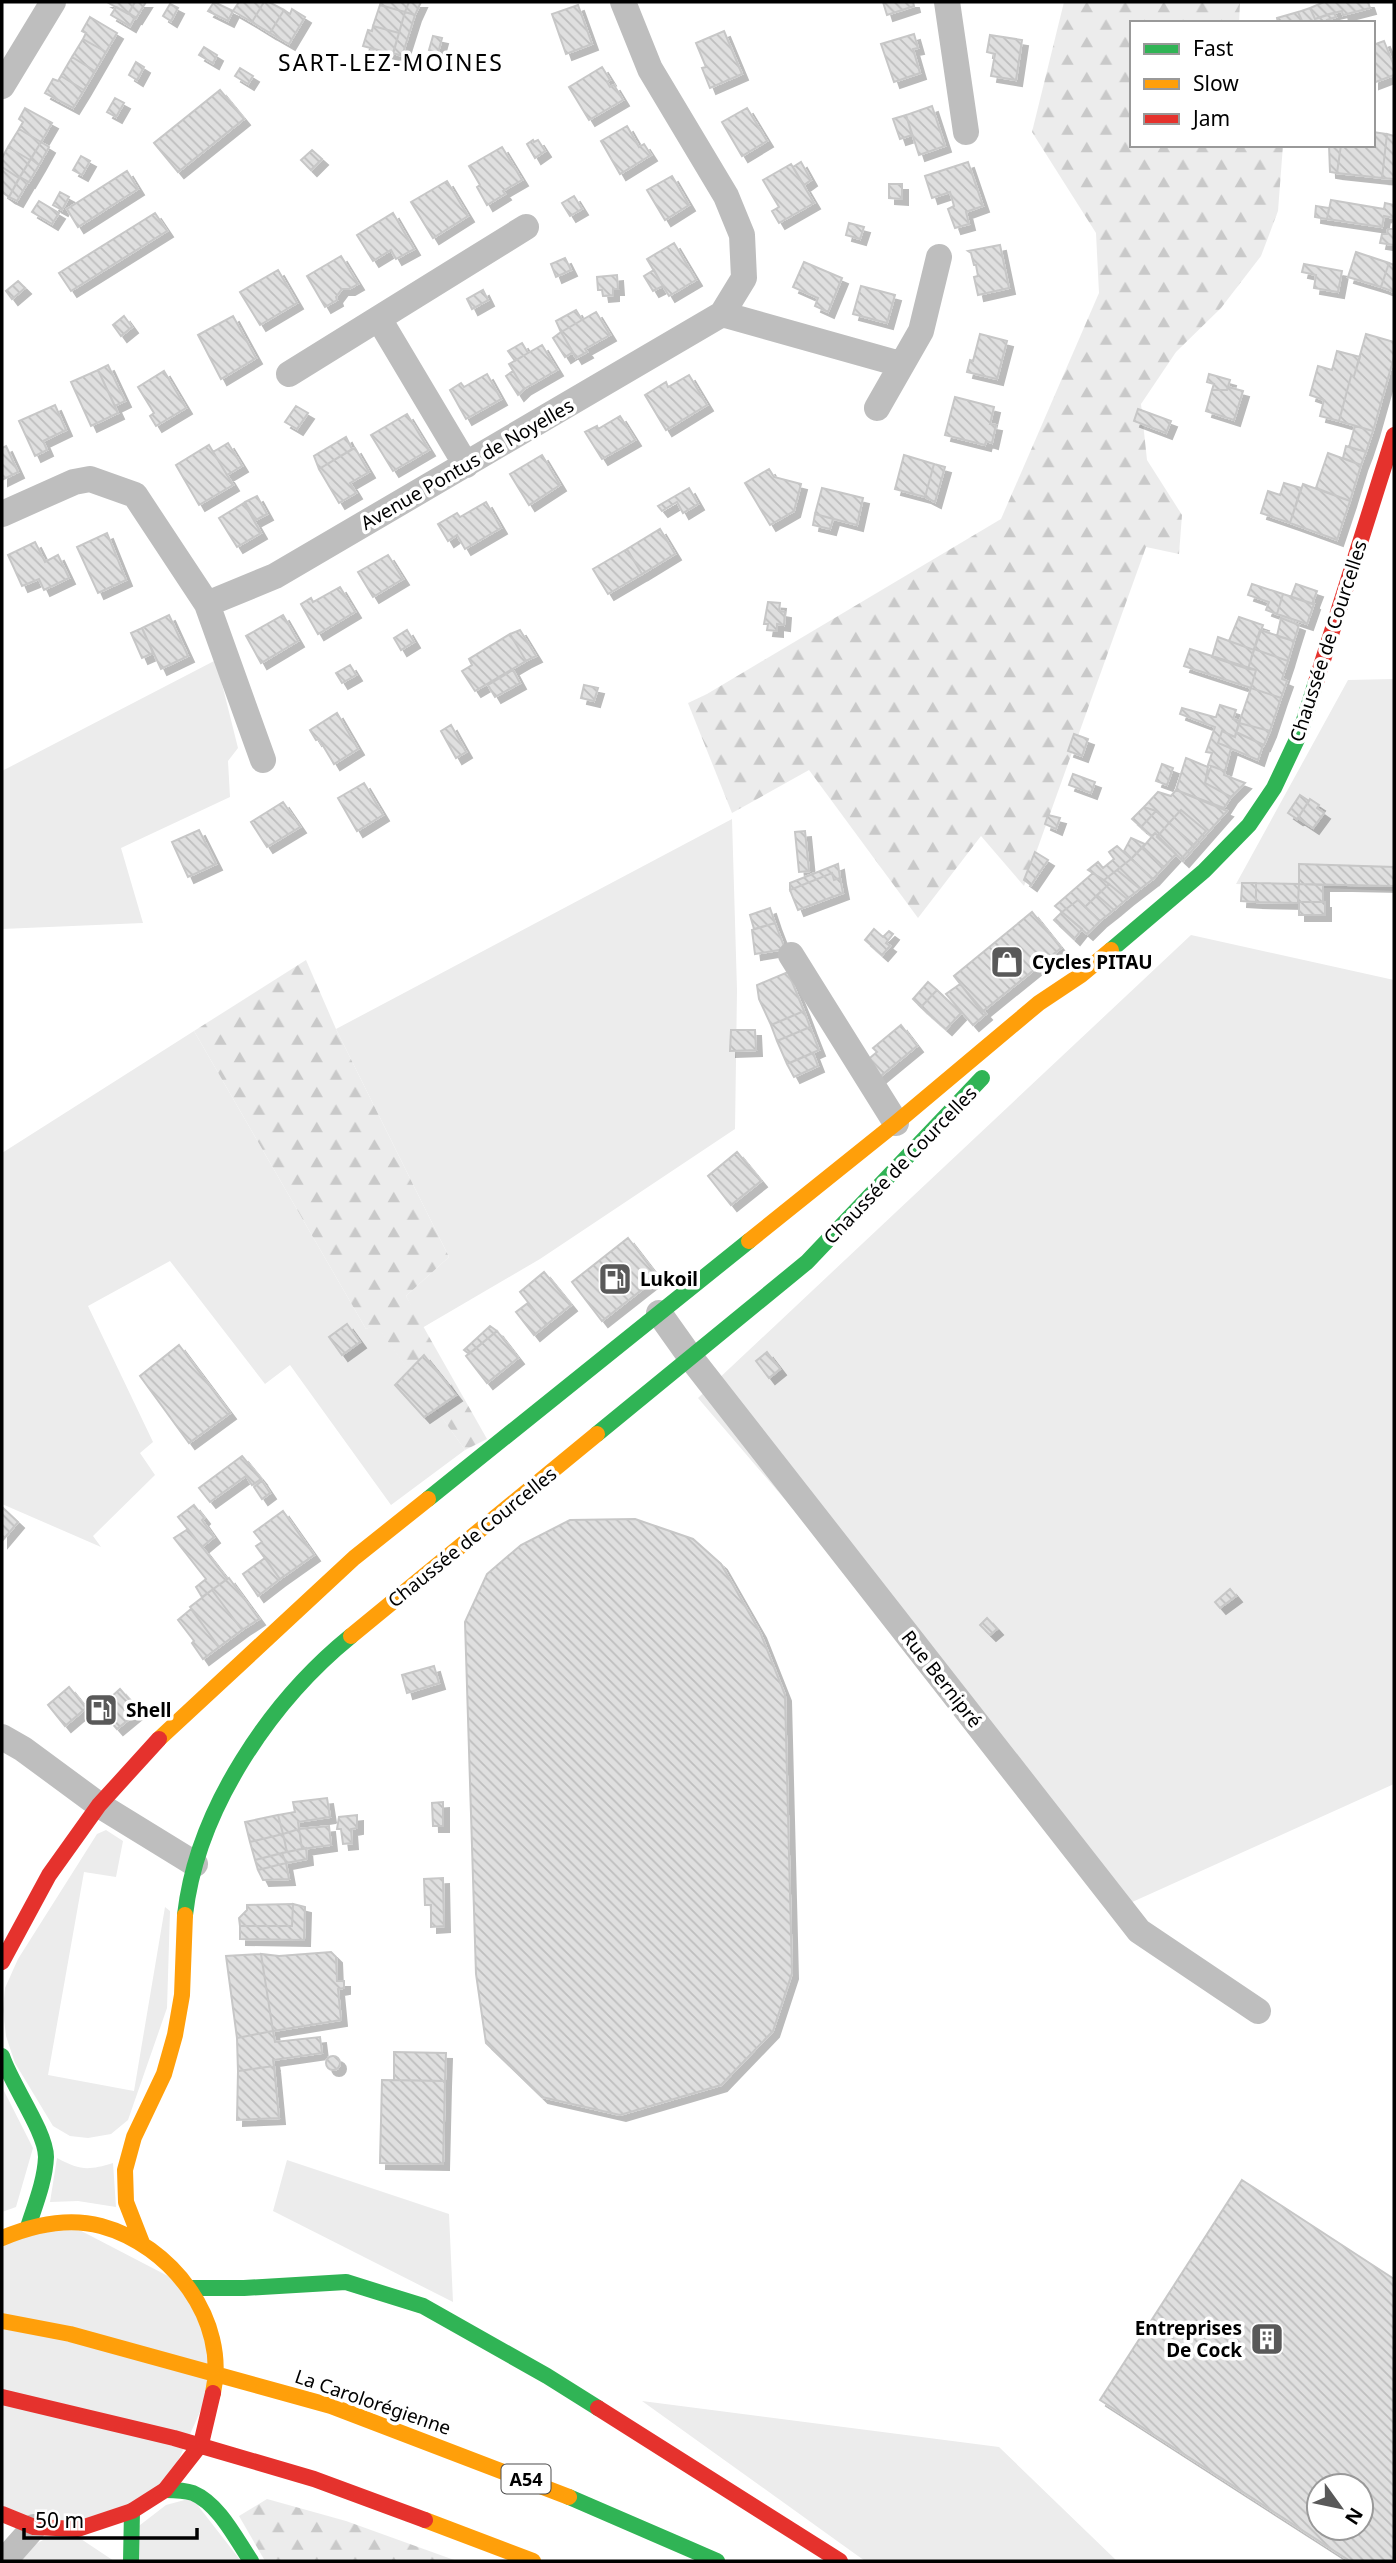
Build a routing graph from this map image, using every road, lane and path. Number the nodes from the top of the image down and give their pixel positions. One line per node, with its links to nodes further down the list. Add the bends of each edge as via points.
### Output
1 (53, 2): 4 (street)
2 (623, 2): 8 (street, Avenue Pontus de Noyelles, via 650,69 726,195 742,235 744,278)
3 (947, 2): 5 (street)
4 (3, 85)
5 (967, 132)
6 (526, 227): 9 (street)
7 (939, 257): 10 (street, via 921,331)
8 (722, 314): 10 (street); 14 (street, Avenue Pontus de Noyelles)
9 (379, 319): 11 (street); 14 (street)
10 (900, 364): 12 (street)
11 (289, 374)
12 (877, 408)
13 (1394, 435): 19 (main road, Chaussée de Courcelles, via 1300,733 1274,788 1205,872)
14 (466, 465): 16 (street, Avenue Pontus de Noyelles, via 275,576)
15 (2, 514): 16 (street, via 90,479 135,495)
16 (207, 604): 17 (street)
17 (263, 760)
18 (791, 954): 20 (street, Chaussée de Courcelles)
19 (1081, 975): 20 (main road, Chaussée de Courcelles, via 1039,1003); 21 (main road, Chaussée de Courcelles)
20 (896, 1124): 21 (main road); 22 (main road, Chaussée de Courcelles)
21 (911, 1154): 23 (main road, Chaussée de Courcelles, via 807,1262)
22 (659, 1313): 23 (street, Rue Bernipré); 25 (main road, Chaussée de Courcelles, via 354,1559 163,1735)
23 (691, 1358): 26 (main road, Chaussée de Courcelles, via 324,1658 265,1724 225,1793); 28 (street, Rue Bernipré, via 1139,1931)
24 (2, 1737): 25 (street)
25 (99, 1805): 26 (street); 27 (main road, Chaussée de Courcelles, via 49,1875)
26 (195, 1864): 32 (main road, Chaussée de Courcelles, via 184,1921 182,1998 168,2060 125,2168 124,2190)
27 (2, 1962)
28 (1258, 2011)
29 (2, 2056): 30 (main road, via 46,2155)
30 (28, 2227): 31 (main road); 32 (main road, via 64,2222 101,2226)
31 (2, 2238)
32 (142, 2243): 33 (main road)
33 (191, 2288): 36 (main road, via 210,2328 217,2374 201,2444); 47 (main road, via 346,2282 423,2306 547,2376)
34 (2, 2320): 46 (main road, La Carolorégienne / A54, via 70,2334 331,2406 542,2485)
35 (2, 2397): 45 (main road, via 174,2438 314,2479)
36 (165, 2490): 37 (main road); 44 (main road, via 196,2494 227,2526)
37 (132, 2511): 40 (main road); 43 (main road)
38 (2, 2514): 39 (main road)
39 (34, 2526): 40 (main road); 42 (street)
40 (78, 2529): 41 (main road)
41 (94, 2542)
42 (4, 2561)
43 (131, 2561)
44 (251, 2561)
45 (533, 2561)
46 (717, 2561)
47 (840, 2561)

